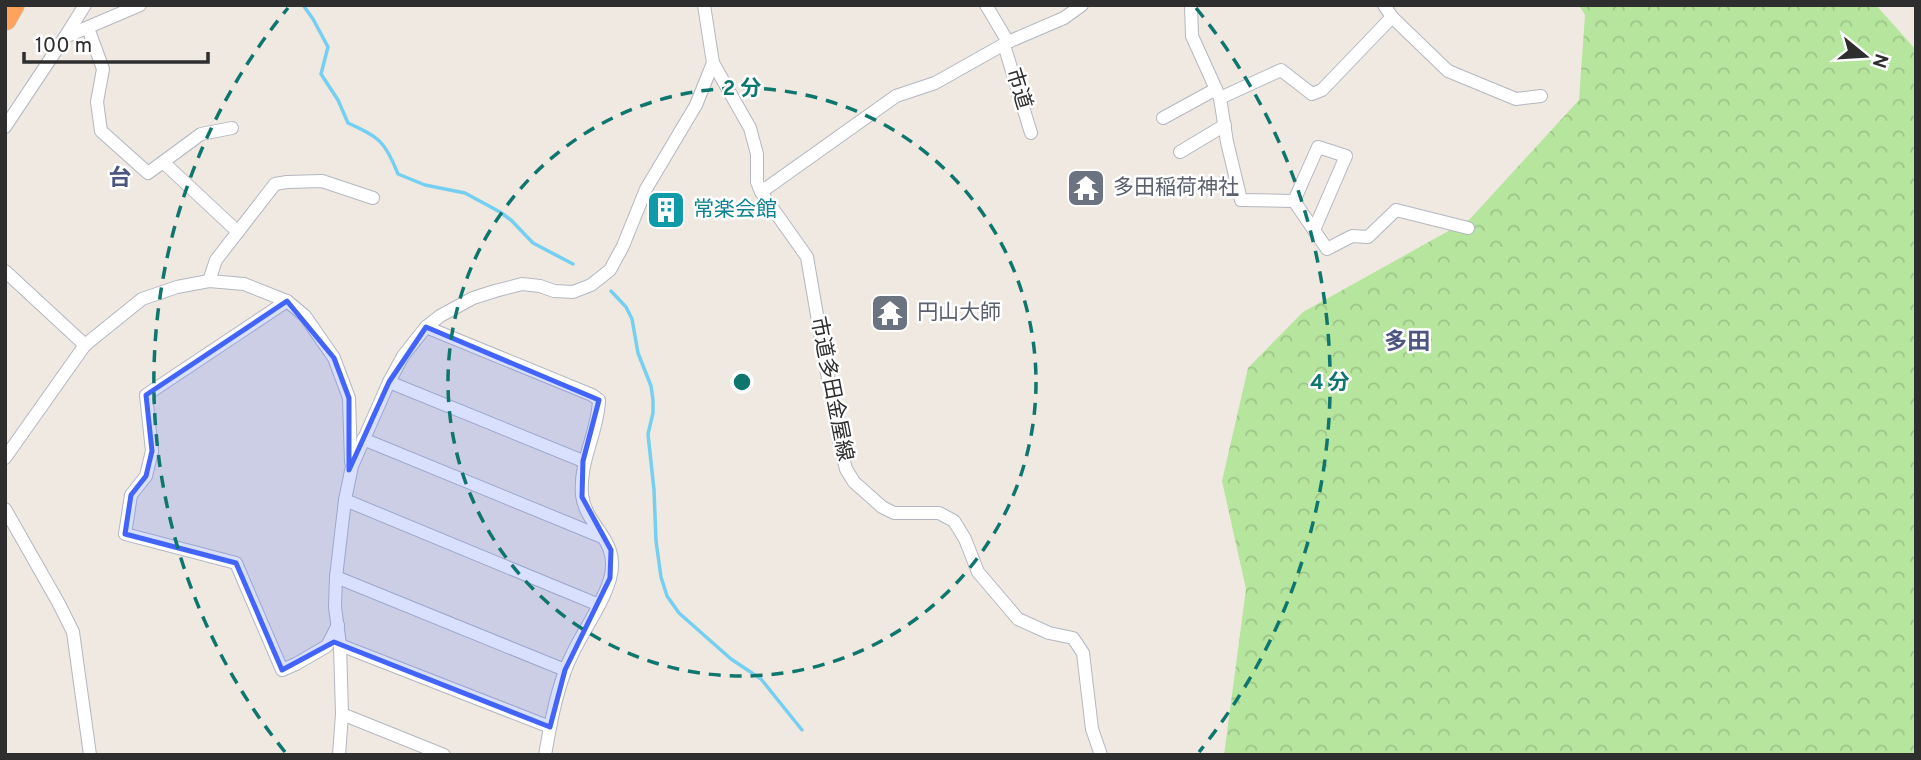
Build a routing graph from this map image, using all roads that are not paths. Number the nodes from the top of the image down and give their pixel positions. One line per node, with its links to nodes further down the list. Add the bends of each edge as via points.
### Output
1 (85, 5): 10 (street)
2 (140, 5): 9 (street)
3 (704, 5): 12 (street)
4 (986, 5): 11 (street, 市道)
5 (1082, 5): 11 (street, via 1064,19)
6 (1192, 5): 13 (street, via 1192,36)
7 (1384, 5): 8 (street)
8 (1392, 17): 13 (street, via 1322,90 1312,94 1281,70); 14 (street, via 1448,71 1516,99)
9 (88, 28): 10 (street); 21 (street, via 103,69 97,102 102,131 148,173)
10 (65, 37): 17 (street)
11 (1006, 43): 19 (street, 市道); 22 (street, via 935,83 896,96)
12 (713, 62): 22 (street, via 750,128); 31 (street, via 696,105 646,189 610,270 573,292 522,284 495,291 473,298)
13 (1218, 94): 15 (street); 16 (street)
14 (1541, 96)
15 (1163, 118)
16 (1225, 125): 20 (street); 24 (street, via 1241,200)
17 (5, 127)
18 (232, 128): 21 (street, via 201,134)
19 (1031, 133)
20 (1180, 152)
21 (163, 162): 27 (street)
22 (761, 192): 52 (street, 市道多田金屋線, via 807,257 846,470 854,482 894,513 939,513 954,521 978,572 1018,619 1073,638 1083,653 1092,729)
23 (373, 198): 27 (street, via 322,181 275,184)
24 (1294, 201): 26 (street); 26 (street, via 1318,147 1346,156)
25 (1468, 228): 26 (street, via 1396,210 1368,237 1352,236 1327,249)
26 (1314, 230)
27 (237, 232): 29 (street, via 216,260)
28 (5, 271): 32 (street)
29 (208, 281): 30 (street, via 244,284); 32 (street, via 142,299)
30 (287, 302): 37 (street, via 305,316 334,358 349,398); 43 (street, via 146,395 152,451 146,476 131,495 125,534 236,563 282,670 327,646)
31 (426, 327): 33 (street); 36 (street, via 599,400)
32 (85, 345): 35 (street)
33 (389, 382): 34 (street); 36 (street)
34 (363, 439): 37 (street); 40 (street)
35 (5, 458)
36 (583, 461): 40 (street, via 582,497)
37 (352, 466): 38 (street)
38 (345, 500): 41 (street); 42 (street)
39 (5, 509): 48 (street, via 74,632)
40 (605, 538): 42 (street, via 612,562)
41 (336, 577): 43 (street); 45 (street)
42 (599, 605): 45 (street)
43 (338, 625): 44 (street)
44 (340, 645): 46 (street); 47 (street)
45 (565, 670): 47 (street)
46 (342, 714): 49 (street); 50 (street)
47 (550, 727): 51 (street)
48 (90, 755)
49 (339, 755)
50 (444, 755)
51 (545, 755)
52 (1101, 755)

